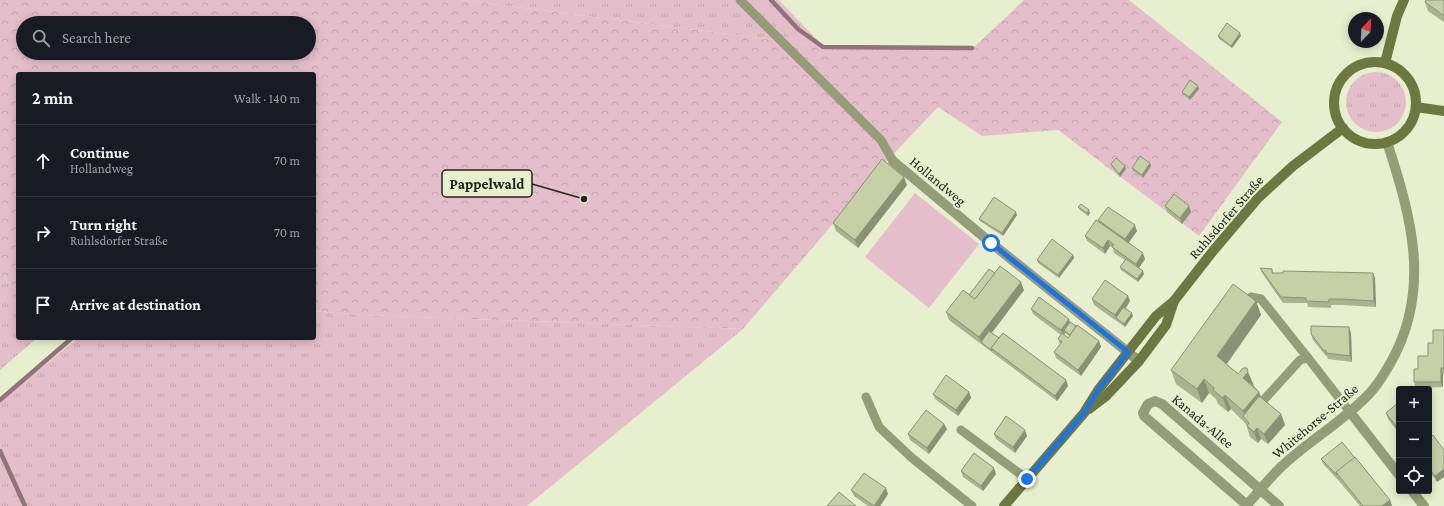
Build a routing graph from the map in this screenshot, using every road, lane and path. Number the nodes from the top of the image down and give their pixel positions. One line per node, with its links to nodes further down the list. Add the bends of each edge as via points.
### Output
1 (740, 0): 8 (lane, Hollandweg, via 881,140)
2 (1404, 0): 3 (main road, via 1397,16)
3 (1385, 63): 4 (main road, via 1405,75 1412,84); 6 (main road, via 1358,66 1350,70 1339,84 1335,107)
4 (1416, 107): 5 (main road); 7 (main road, via 1411,122 1401,134)
5 (1444, 111)
6 (1343, 128): 7 (main road, via 1363,142); 9 (main road, Ruhlsdorfer Straße, via 1293,166 1258,198)
7 (1387, 142): 16 (street, Whitehorse-Straße, via 1408,213 1413,240 1415,286 1405,332 1396,352 1368,395)
8 (893, 161): 11 (street, Hollandweg)
9 (1174, 301): 11 (main road, Ruhlsdorfer Straße, via 1156,316); 13 (main road, Ruhlsdorfer Straße, via 1166,325)
10 (1245, 302): 12 (lane, via 1251,297 1261,300)
11 (1128, 352): 13 (street, Hollandweg); 17 (main road, Ruhlsdorfer Straße)
12 (1308, 358): 15 (lane, via 1300,360); 16 (lane)
13 (1139, 361): 17 (main road, Ruhlsdorfer Straße, via 1106,396)
14 (866, 397): 23 (lane, via 879,428)
15 (1261, 403)
16 (1350, 412): 19 (street); 21 (street, Whitehorse-Straße, via 1278,470)
17 (1084, 413): 20 (main road, Ruhlsdorfer Straße)
18 (961, 430): 20 (lane)
19 (1396, 471)
20 (1027, 479): 24 (main road, Ruhlsdorfer Straße)
21 (1262, 490): 25 (street, Whitehorse-Straße); 25 (street, Kanada-Allee, via 1162,404 1152,401 1148,404 1143,413 1148,420); 26 (street, Kanada-Allee)
22 (1414, 494): 27 (street)
23 (972, 506)
24 (1004, 506)
25 (1247, 506)
26 (1279, 506)
27 (1424, 506)

